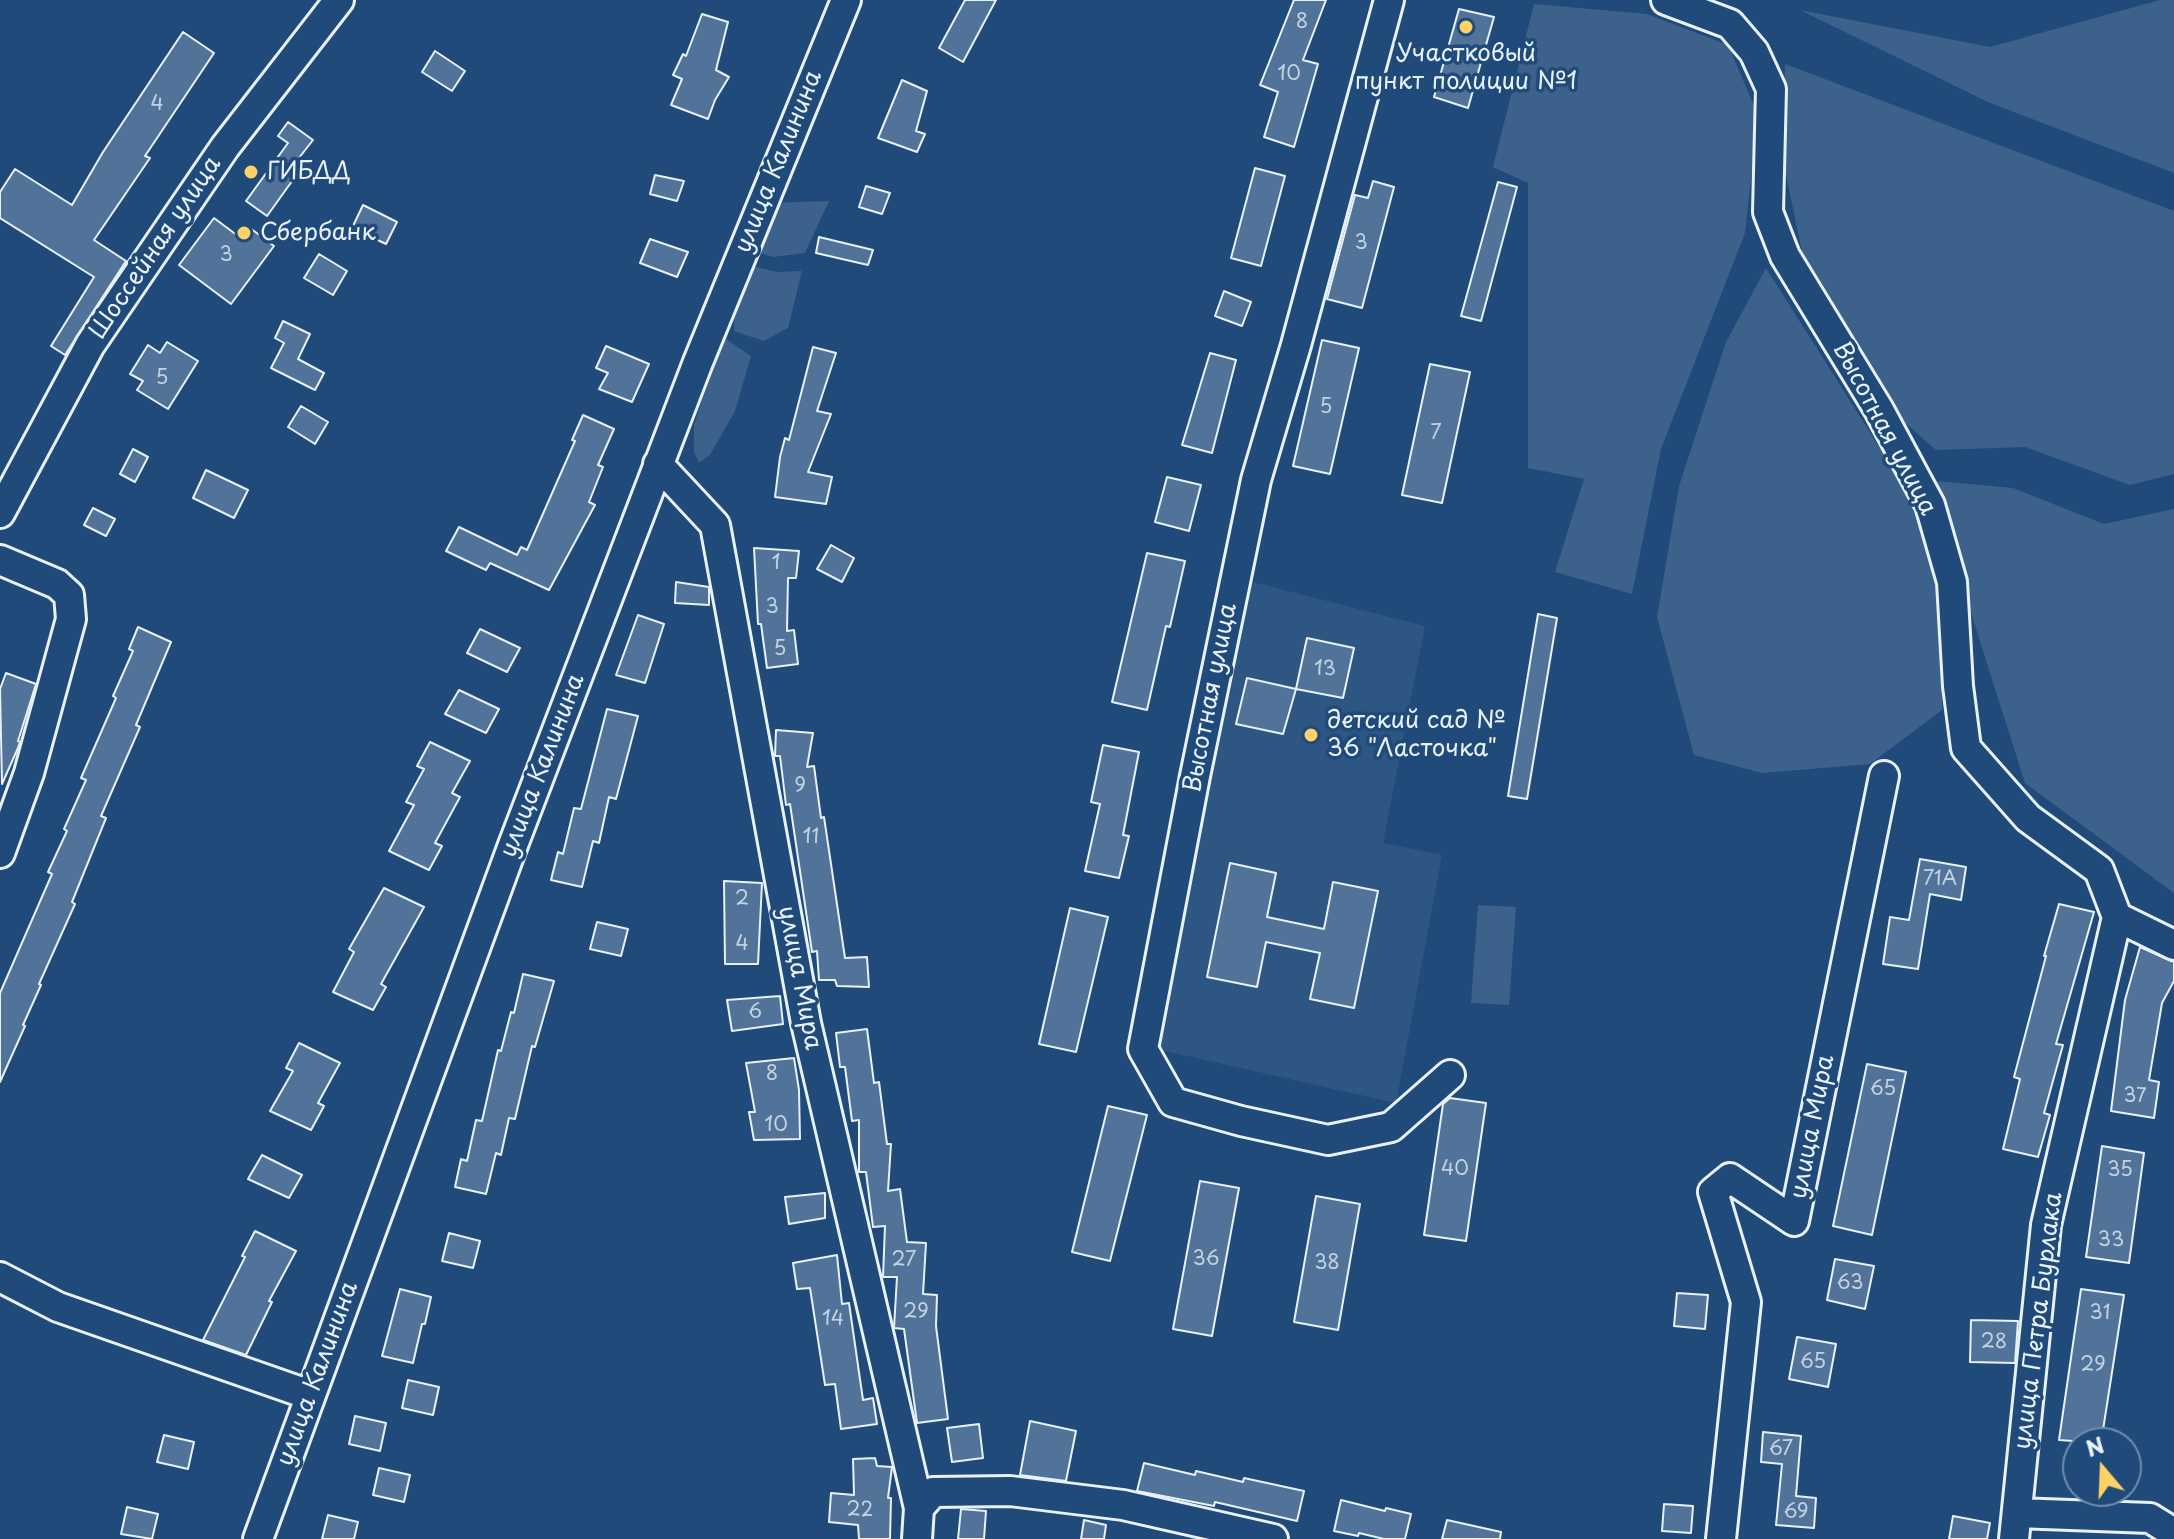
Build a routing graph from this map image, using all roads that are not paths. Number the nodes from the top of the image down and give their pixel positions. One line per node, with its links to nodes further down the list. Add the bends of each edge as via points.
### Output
1 (339, 0): 6 (street, Шоссейная улица, via 225,147 90,345)
2 (846, 0): 5 (street, улица Калинина)
3 (1389, 0): 12 (street, Высотная улица, via 1256,480 1143,1049 1173,1102 1328,1140 1391,1127)
4 (1666, 0): 10 (street, Высотная улица, via 1730,24 1754,52 1771,89 1768,212 1785,256 1930,505 1952,582 1966,748 2028,818 2099,870)
5 (658, 464): 14 (street, улица Калинина); 15 (street, улица Мира, via 715,525 806,1023)
6 (0, 513)
7 (0, 560): 9 (street, via 57,584 69,595 71,619 29,773)
8 (1884, 776): 21 (street, улица Мира, via 1794,1221 1730,1178 1713,1192 1746,1302)
9 (0, 853)
10 (2117, 917): 11 (street); 16 (street, улица Петра Бурлака, via 2046,1225)
11 (2174, 945)
12 (1450, 1075)
13 (0, 1277): 14 (street, via 58,1307)
14 (310, 1395): 18 (street, улица Калинина)
15 (919, 1508): 19 (street, улица Мира); 20 (street, via 933,1492 1010,1491 1123,1505)
16 (2015, 1526): 17 (street, via 2150,1518)
17 (2174, 1533)
18 (258, 1539)
19 (917, 1539)
20 (1273, 1539)
21 (1721, 1539)

